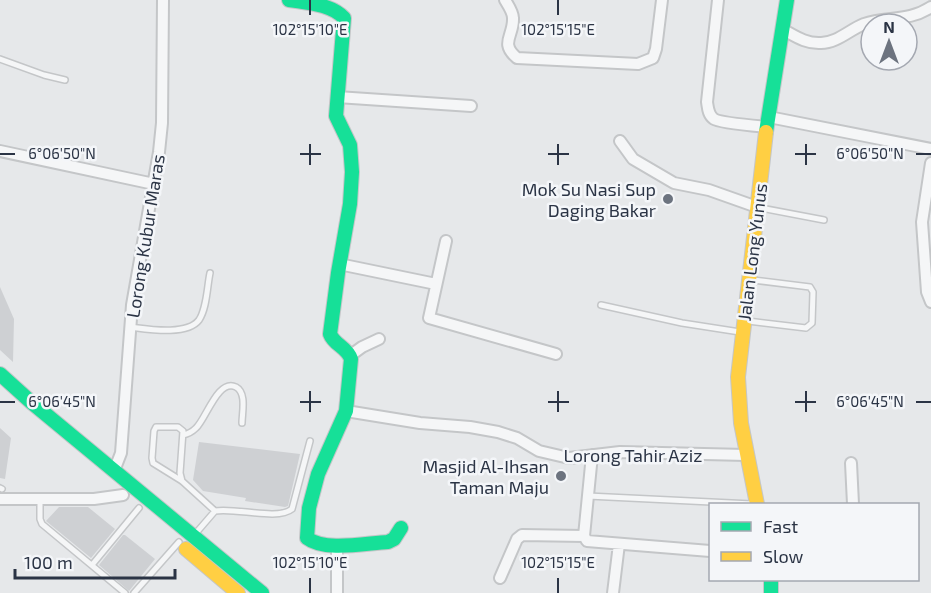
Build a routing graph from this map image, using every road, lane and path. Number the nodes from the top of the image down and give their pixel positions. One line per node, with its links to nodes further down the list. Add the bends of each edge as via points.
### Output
1 (163, 0): 19 (street, Lorong Kubur Maras, via 162,123)
2 (289, 0): 7 (main road)
3 (506, 0): 4 (street, via 514,16 507,45 517,58 638,64 653,58)
4 (662, 0)
5 (718, 0): 14 (street, via 708,111 721,122)
6 (782, 1): 9 (main road, Jalan Long Yunus)
7 (341, 6): 12 (main road, via 345,22)
8 (931, 7): 9 (street, via 916,16 864,24 824,44 810,43)
9 (782, 29): 14 (main road, Jalan Long Yunus)
10 (0, 59): 11 (lane)
11 (65, 80)
12 (337, 98): 13 (street); 23 (main road, via 336,116 350,143 352,167)
13 (471, 106)
14 (768, 122): 16 (street); 20 (main road, Jalan Long Yunus)
15 (620, 141): 20 (street, via 633,159 674,183)
16 (931, 149)
17 (0, 151): 19 (street)
18 (931, 163): 27 (street, via 922,210 927,292)
19 (154, 184): 30 (street, Lorong Kubur Maras)
20 (757, 207): 21 (lane); 25 (main road, Jalan Long Yunus)
21 (824, 220)
22 (446, 241): 26 (street)
23 (339, 264): 26 (street); 33 (main road, via 330,334)
24 (210, 273): 30 (lane, via 203,311 192,326 159,331)
25 (748, 279): 29 (main road, Jalan Long Yunus); 29 (lane, via 810,287 812,323 809,328)
26 (436, 284): 32 (street, via 429,318)
27 (931, 302)
28 (601, 305): 29 (lane, via 682,323)
29 (743, 326): 41 (main road, Jalan Long Yunus, via 738,377)
30 (130, 327): 43 (street, Lorong Kubur Maras, via 121,453)
31 (379, 339): 33 (street)
32 (556, 354)
33 (351, 355): 36 (main road)
34 (0, 374): 43 (main road)
35 (0, 392): 46 (main road)
36 (346, 411): 40 (street, Lorong Tahir Aziz, via 498,432 539,451 566,457); 59 (main road, via 318,474 306,535 312,542)
37 (242, 423): 38 (lane, via 242,395 233,386 226,387 217,394 195,429)
38 (183, 435): 44 (lane); 44 (lane, via 178,427 156,427 152,458 156,466)
39 (310, 441): 53 (lane, via 295,504 288,513)
40 (592, 455): 41 (street, Lorong Tahir Aziz, via 620,452); 47 (street)
41 (746, 456): 50 (main road, Jalan Long Yunus)
42 (851, 463): 51 (street)
43 (114, 471): 55 (main road)
44 (182, 481): 53 (lane)
45 (1, 492): 48 (street)
46 (123, 495): 48 (street); 52 (main road)
47 (588, 496): 49 (lane); 56 (street)
48 (40, 499): 61 (lane, via 42,524)
49 (736, 503)
50 (757, 503)
51 (853, 503)
52 (139, 508): 57 (main road); 61 (lane)
53 (215, 511): 55 (lane)
54 (400, 528): 59 (main road, via 392,541)
55 (193, 536): 66 (main road)
56 (584, 536): 58 (street, via 589,542); 62 (street, via 522,535)
57 (179, 542): 64 (lane); 65 (main road)
58 (619, 544): 60 (street); 68 (street)
59 (337, 546): 67 (street)
60 (709, 551)
61 (92, 565): 63 (lane)
62 (500, 578)
63 (125, 593)
64 (134, 593)
65 (238, 593)
66 (262, 593)
67 (337, 593)
68 (613, 593)

